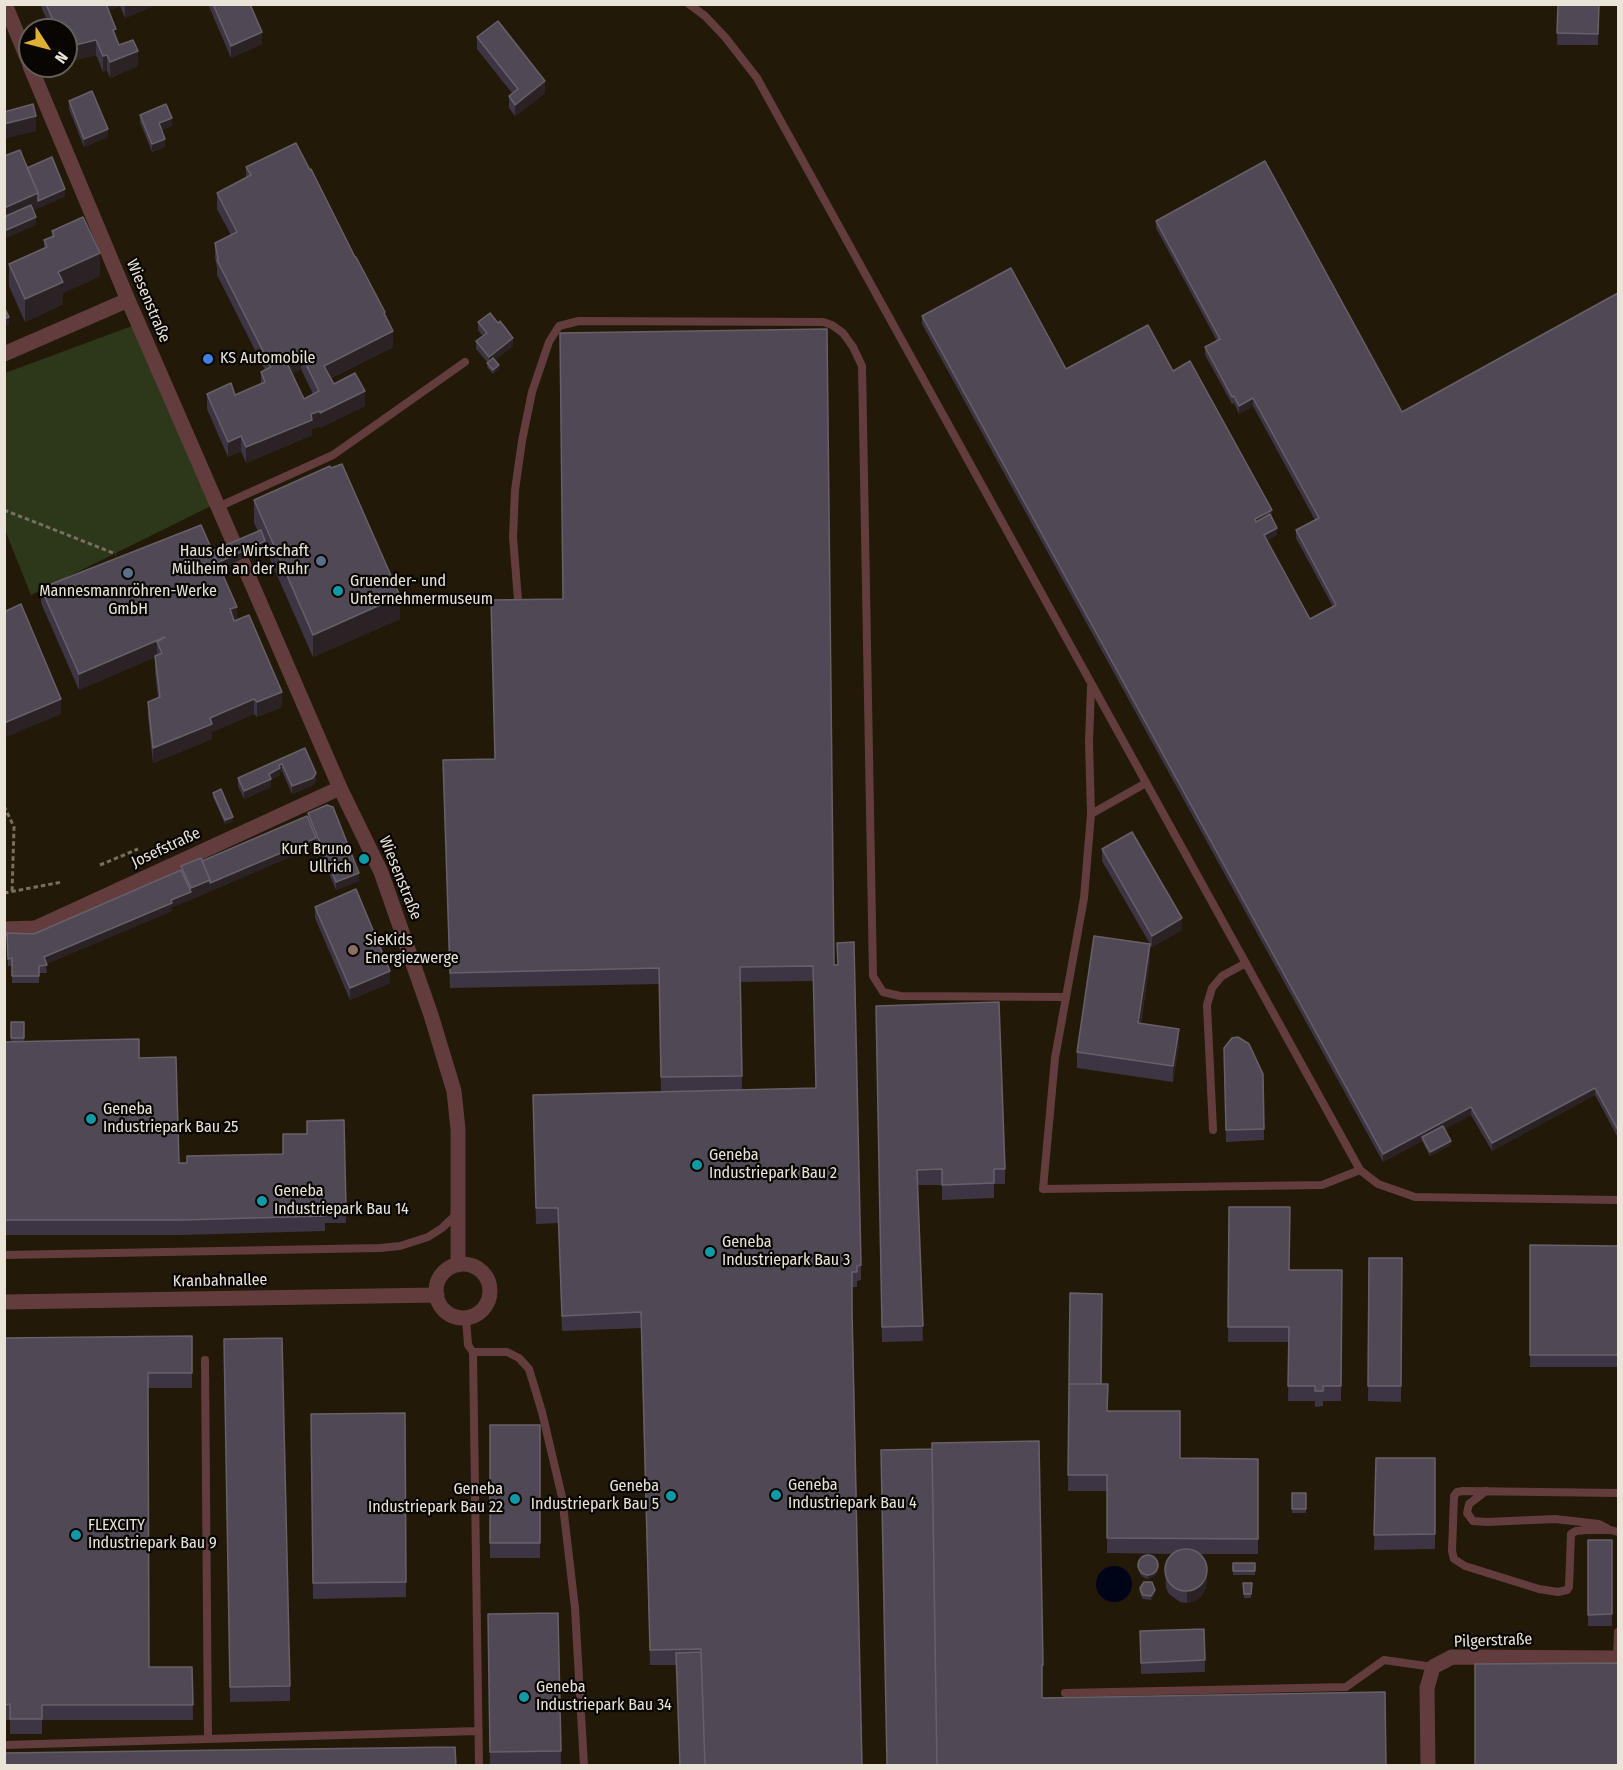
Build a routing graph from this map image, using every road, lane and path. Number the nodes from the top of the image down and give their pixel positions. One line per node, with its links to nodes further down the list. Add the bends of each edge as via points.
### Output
1 (5, 4): 3 (street, Wiesenstraße)
2 (689, 4): 12 (lane, via 725,37 757,78)
3 (18, 36)
4 (35, 78): 5 (street, Wiesenstraße)
5 (128, 300): 6 (street); 8 (street, Wiesenstraße)
6 (4, 354)
7 (465, 362): 8 (lane, via 333,455)
8 (218, 507): 14 (street, Wiesenstraße)
9 (4, 510): 10 (path)
10 (116, 554)
11 (518, 600): 24 (lane, via 513,537 522,441 532,392 549,342 559,326 579,321 832,325 843,333 862,366 873,976 884,992 900,996)
12 (1091, 685): 13 (lane); 16 (lane)
13 (1146, 783): 16 (lane); 23 (lane)
14 (340, 788): 22 (street, Josefstraße, via 35,928); 28 (street, Wiesenstraße, via 381,872 454,1091)
15 (4, 806): 21 (path, via 14,827)
16 (1091, 814): 24 (lane, via 1084,898)
17 (138, 849): 18 (path)
18 (100, 865)
19 (62, 882): 21 (path)
20 (4, 893): 21 (path)
21 (12, 893)
22 (4, 929)
23 (1246, 963): 25 (lane, via 1222,976 1212,988 1207,1005); 26 (lane)
24 (1066, 997): 26 (lane, via 1055,1058 1043,1190 1322,1185)
25 (1213, 1130)
26 (1360, 1170): 27 (lane, via 1378,1184 1415,1197)
27 (1618, 1200)
28 (458, 1213): 29 (lane, via 428,1237 400,1246); 30 (street, Wiesenstraße)
29 (4, 1255)
30 (458, 1264): 31 (street, via 437,1282); 33 (street, via 482,1271 490,1287 486,1305)
31 (436, 1295): 32 (street, Kranbahnallee); 33 (street, via 448,1314)
32 (4, 1302)
33 (466, 1318): 34 (lane, via 468,1345)
34 (473, 1352): 43 (lane); 47 (lane, via 507,1352 519,1358 529,1369 542,1412 562,1497 575,1608)
35 (205, 1360): 44 (lane)
36 (1486, 1491): 37 (lane); 38 (lane, via 1469,1504 1467,1514 1473,1521 1555,1520 1599,1524); 38 (lane, via 1463,1491 1454,1496 1454,1559 1539,1589 1567,1590 1571,1534)
37 (1618, 1493)
38 (1615, 1531)
39 (1618, 1632): 40 (lane)
40 (1618, 1658): 41 (street, Pilgerstraße, via 1452,1657)
41 (1433, 1667): 42 (lane, via 1383,1660 1346,1687); 48 (street, via 1427,1688)
42 (1065, 1693)
43 (478, 1731): 44 (lane); 46 (lane)
44 (208, 1739): 45 (lane)
45 (4, 1745)
46 (479, 1766)
47 (584, 1766)
48 (1428, 1766)

